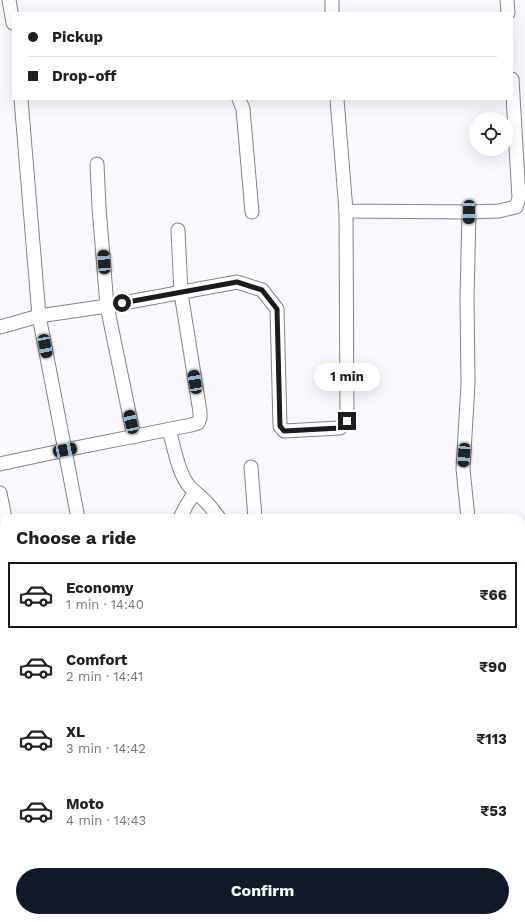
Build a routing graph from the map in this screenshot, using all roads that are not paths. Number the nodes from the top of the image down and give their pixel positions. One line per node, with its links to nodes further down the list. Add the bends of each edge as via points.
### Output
1 (9, 0): 6 (street)
2 (332, 0): 4 (street)
3 (507, 0): 5 (street)
4 (332, 12)
5 (508, 12)
6 (12, 17)
7 (513, 96): 14 (street, via 519,198 516,206 499,211)
8 (21, 100): 18 (street)
9 (239, 100): 12 (street, via 243,109)
10 (337, 100): 13 (street)
11 (97, 164): 17 (street)
12 (252, 212)
13 (346, 212): 14 (street); 16 (street, via 347,421 340,428 284,431 280,426 277,309 262,290 237,282)
14 (469, 212): 32 (street, via 468,384 463,469)
15 (178, 230): 16 (street)
16 (181, 292): 17 (street); 20 (street, via 200,418 198,423)
17 (107, 306): 18 (street); 21 (street)
18 (39, 316): 19 (street); 22 (street)
19 (0, 327)
20 (170, 434): 21 (street); 25 (street, via 180,469 188,485)
21 (134, 437): 22 (street)
22 (65, 450): 23 (street); 28 (street)
23 (0, 464)
24 (250, 467): 31 (street)
25 (195, 492): 29 (street); 30 (street)
26 (0, 493): 27 (street)
27 (4, 514)
28 (77, 514)
29 (182, 514)
30 (216, 514)
31 (255, 514)
32 (468, 514)

